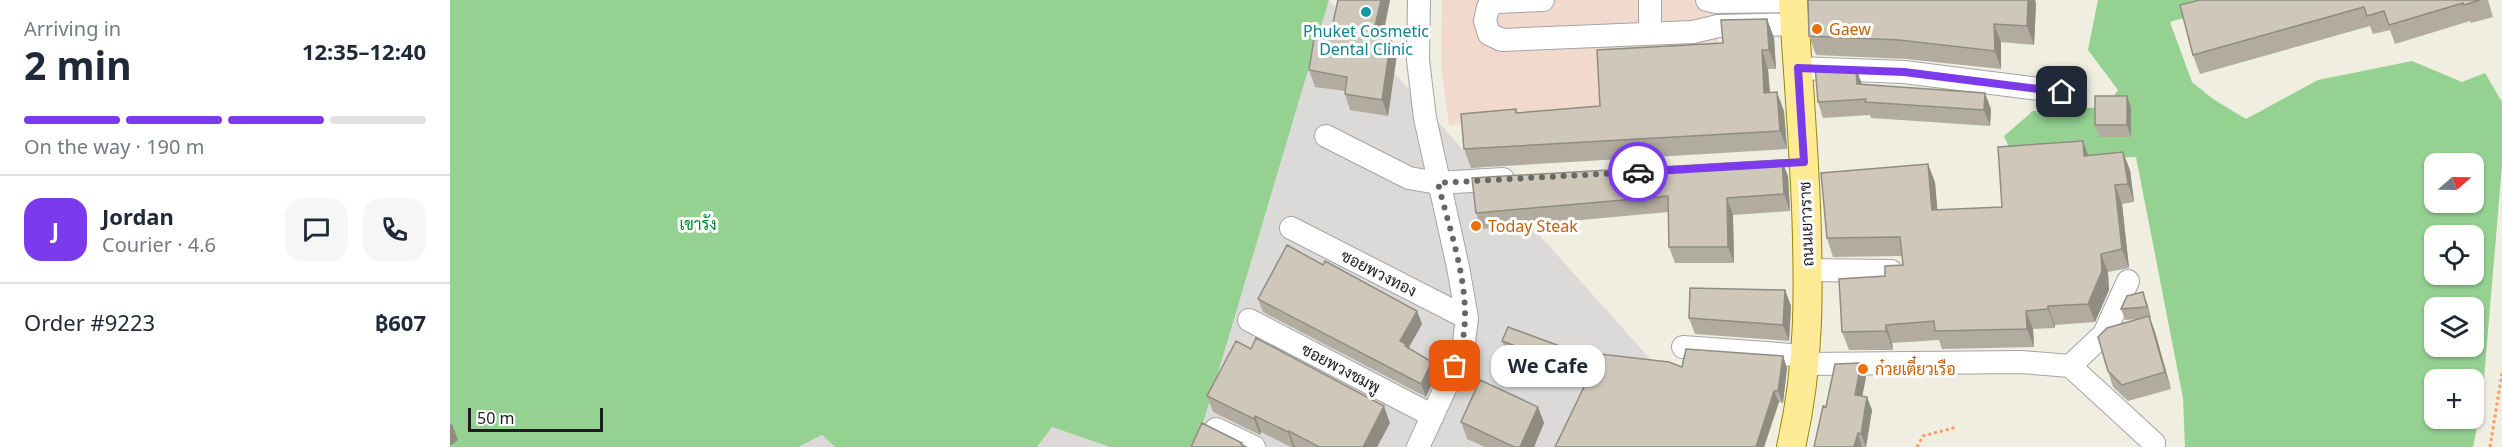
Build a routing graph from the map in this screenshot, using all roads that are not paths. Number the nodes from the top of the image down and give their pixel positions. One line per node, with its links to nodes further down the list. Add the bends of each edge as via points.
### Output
1 (1419, 0): 11 (street, via 1418,60)
2 (1543, 0): 6 (street, via 1497,2 1488,7 1485,21 1489,34 1502,40)
3 (1650, 0): 6 (street)
4 (1707, 0): 5 (street)
5 (1794, 8): 6 (street, via 1693,32); 7 (main road, ถนนเยาวราช)
6 (1650, 33)
7 (1798, 68): 8 (street, via 1904,72); 13 (main road, ถนนเยาวราช, via 1792,163)
8 (2062, 92)
9 (1326, 136): 11 (street, via 1409,178)
10 (1521, 178): 11 (street)
11 (1438, 183): 16 (street)
12 (1291, 228): 16 (street, ซอยพวงทอง)
13 (1808, 270): 14 (street); 19 (main road, ถนนเยาวราช)
14 (1891, 271)
15 (2128, 281): 20 (street, via 2104,334)
16 (1467, 318): 21 (street, via 1462,350)
17 (1249, 320): 21 (street, ซอยพวงชมพู)
18 (1683, 347): 19 (street)
19 (1806, 360): 20 (street); 26 (main road, ถนนเยาวราช)
20 (2070, 366): 23 (street)
21 (1433, 416): 25 (street)
22 (1216, 429): 24 (street)
23 (2154, 443)
24 (1254, 447)
25 (1418, 447)
26 (1791, 447)

